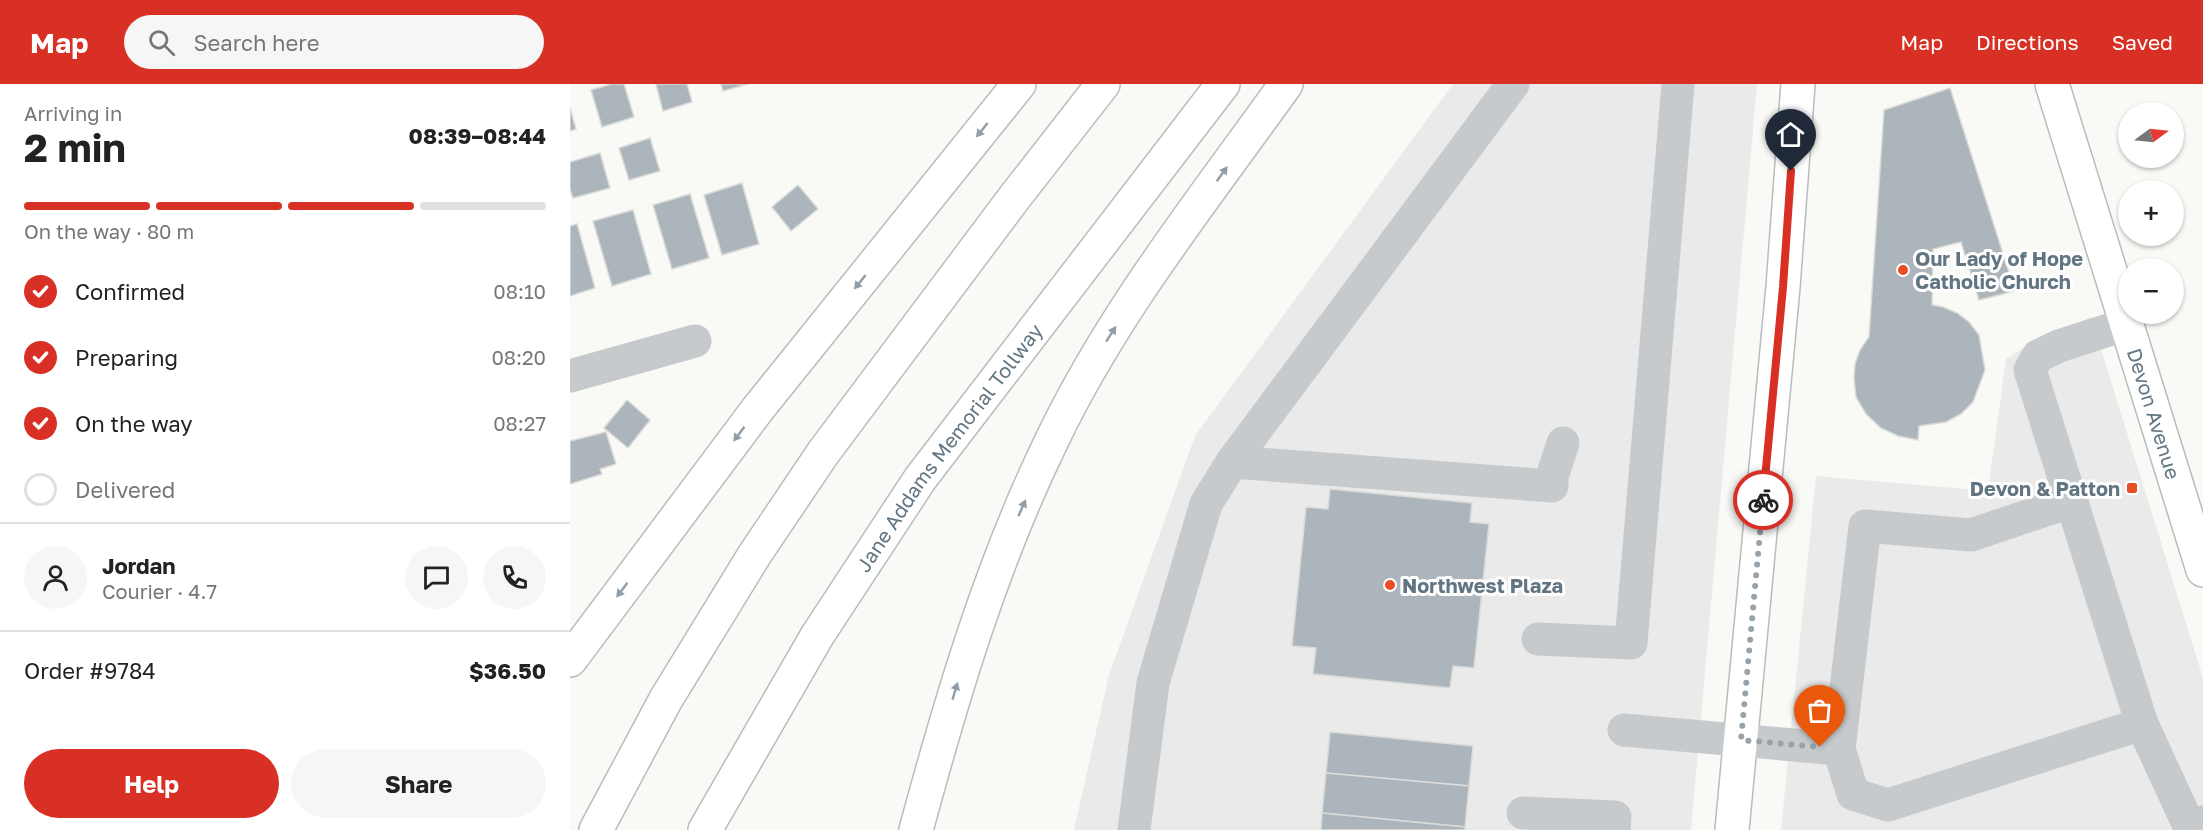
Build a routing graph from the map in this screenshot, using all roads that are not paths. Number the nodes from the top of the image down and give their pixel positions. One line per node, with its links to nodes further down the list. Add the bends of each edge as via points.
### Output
1 (1019, 84): 19 (main road, one-way to 19, via 757,410)
2 (1103, 84): 27 (main road, via 823,453 666,699)
3 (1223, 84): 28 (main road, Jane Addams Memorial Tollway, via 920,479 817,636)
4 (1286, 84): 23 (main road, one-way to 4, via 966,655 1005,546 1052,440 1103,347 1153,270)
5 (1514, 84): 14 (street)
6 (1678, 84): 18 (street, via 1631,643)
7 (1798, 84): 22 (main road)
8 (2052, 84): 9 (main road, Devon Avenue)
9 (2118, 295)
10 (2127, 324): 15 (main road, Devon Avenue); 16 (street, via 2059,346 2038,356 2030,370)
11 (695, 342): 12 (street)
12 (570, 376)
13 (1563, 443): 14 (street, via 1552,486)
14 (1232, 462): 31 (street, via 1206,504 1153,683)
15 (2193, 500): 17 (main road, Devon Avenue)
16 (2072, 501): 20 (street); 24 (street, via 1971,534 1865,526)
17 (2203, 570)
18 (1538, 639)
19 (570, 660)
20 (2142, 724): 24 (street, via 1888,804 1853,794); 26 (street)
21 (1624, 730): 22 (street)
22 (1741, 740): 24 (street); 33 (main road)
23 (939, 747): 29 (main road); 30 (main road)
24 (1839, 749)
25 (1523, 813): 32 (street, via 1615,817)
26 (2195, 827)
27 (596, 830)
28 (705, 830)
29 (916, 830)
30 (933, 830)
31 (1134, 830)
32 (1614, 830)
33 (1732, 830)

